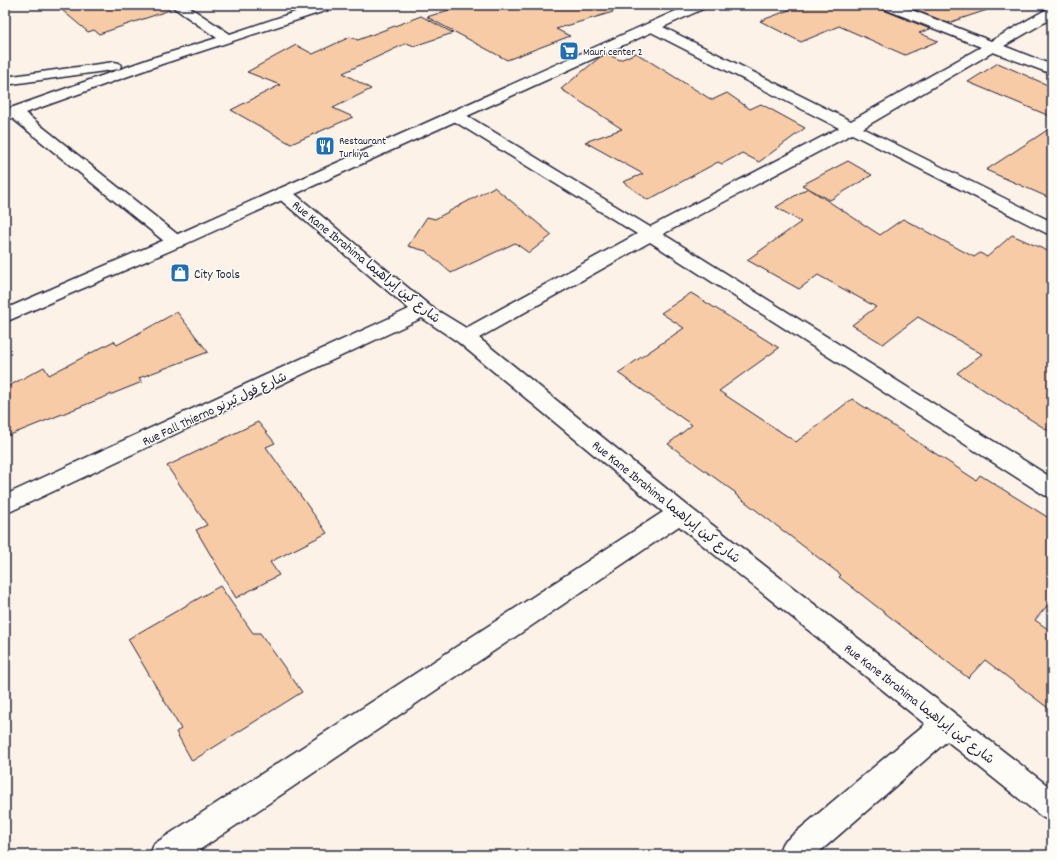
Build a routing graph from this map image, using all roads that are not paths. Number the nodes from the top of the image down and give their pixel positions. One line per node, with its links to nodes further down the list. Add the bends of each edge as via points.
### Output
1 (177, 5): 7 (street)
2 (329, 5): 7 (street)
3 (700, 5): 6 (street)
4 (887, 5): 8 (street)
5 (1052, 12): 8 (street)
6 (654, 28): 13 (street); 14 (street)
7 (228, 39): 9 (street)
8 (992, 46): 10 (street); 14 (street)
9 (157, 60): 11 (street); 12 (street)
10 (1052, 70)
11 (5, 81)
12 (10, 114): 18 (street)
13 (454, 115): 15 (street); 17 (street)
14 (853, 127): 16 (street); 17 (street)
15 (283, 193): 18 (street); 19 (street, Rue Kane Ibrahima شارع كين إبراهيما)
16 (1052, 229)
17 (650, 234): 21 (street); 22 (street)
18 (176, 242): 20 (street)
19 (423, 310): 21 (street, Rue Kane Ibrahima شارع كين إبراهيما); 23 (street, Rue Fall Thierno شارع فول ثيرنو)
20 (5, 316)
21 (465, 337): 24 (street, Rue Kane Ibrahima شارع كين إبراهيما)
22 (1052, 488)
23 (5, 505)
24 (680, 513): 25 (street, Rue Kane Ibrahima شارع كين إبراهيما); 27 (street)
25 (946, 723): 26 (street, Rue Kane Ibrahima شارع كين إبراهيما); 28 (street)
26 (1052, 807)
27 (166, 855)
28 (794, 855)

